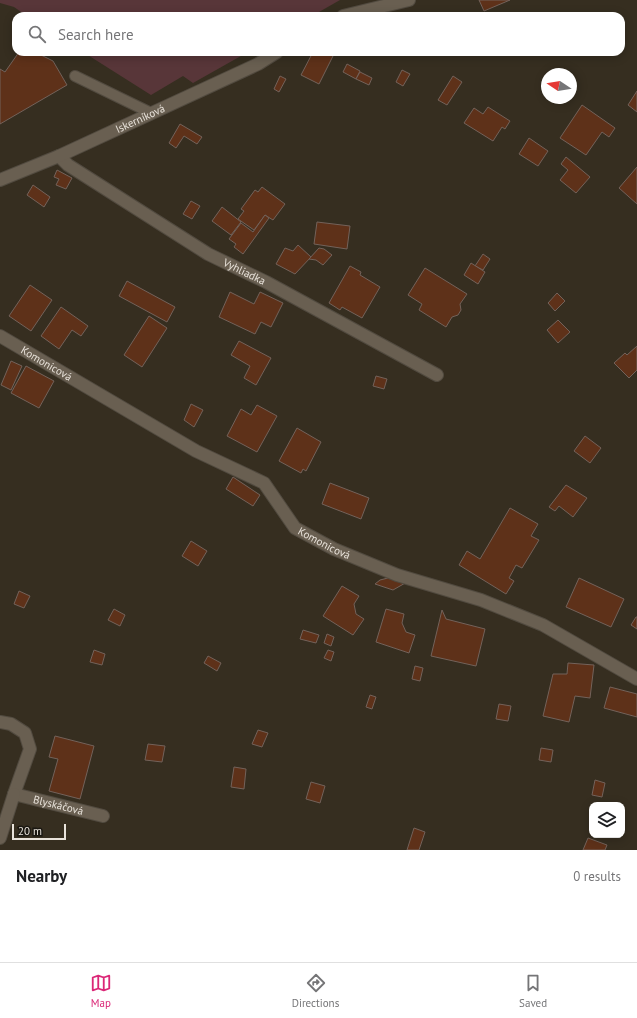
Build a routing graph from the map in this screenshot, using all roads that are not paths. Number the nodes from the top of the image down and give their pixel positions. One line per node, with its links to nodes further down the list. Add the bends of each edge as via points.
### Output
1 (408, 0): 2 (street)
2 (359, 12)
3 (271, 56): 5 (street, Iskerníková)
4 (75, 76): 5 (lane)
5 (151, 113): 6 (street, Iskerníková)
6 (59, 156): 7 (street, Iskerníková); 9 (street, Vyhliadka, via 68,165 208,254 266,282)
7 (0, 180)
8 (0, 336): 10 (street, Komonicová, via 196,451 264,483 295,528 334,549 397,575 481,600 543,625)
9 (437, 374)
10 (637, 679)
11 (0, 722): 12 (street, via 11,724 25,733 30,749)
12 (14, 794): 13 (street, Blyskáčová); 14 (street)
13 (103, 816)
14 (0, 838)

